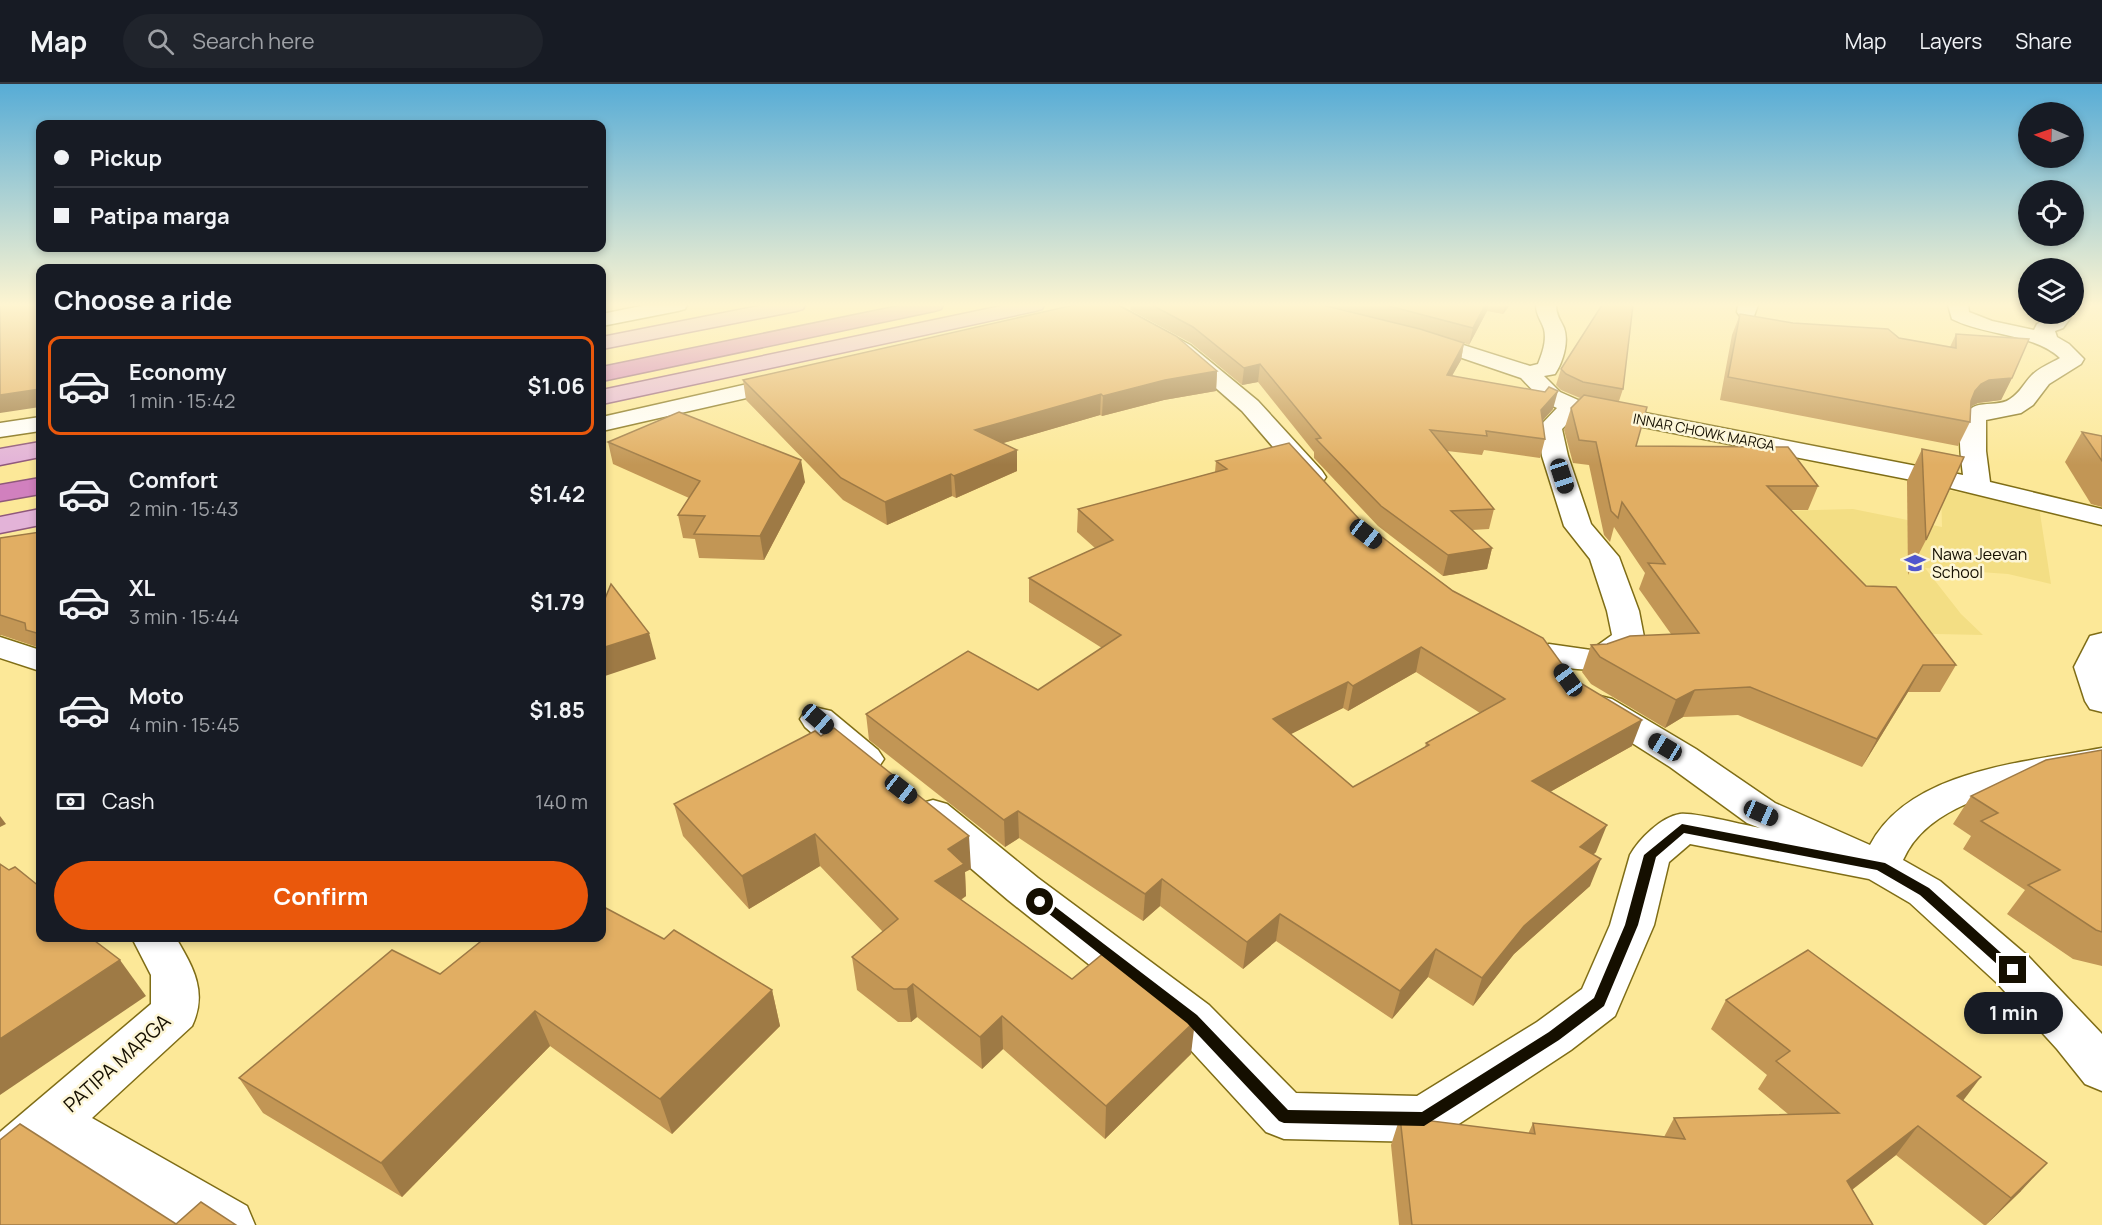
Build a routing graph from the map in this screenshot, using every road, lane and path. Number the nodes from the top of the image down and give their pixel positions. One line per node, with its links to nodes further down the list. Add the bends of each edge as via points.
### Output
1 (678, 358): 7 (highway)
2 (787, 358): 10 (main road)
3 (1194, 358): 22 (street, via 1250,406)
4 (1481, 358): 8 (street, INNAR CHOWK MARGA)
5 (1552, 358): 8 (street, via 1547,369)
6 (2072, 358): 20 (street, via 2041,379 2025,400 2013,408 1981,412 1974,418)
7 (606, 373)
8 (1529, 374): 11 (street, INNAR CHOWK MARGA, via 1552,397)
9 (803, 378): 12 (street)
10 (606, 397)
11 (1572, 406): 20 (street, INNAR CHOWK MARGA); 29 (street, via 1550,428 1555,456 1578,526 1604,557 1628,637 1612,654 1586,662)
12 (606, 423)
13 (36, 425): 14 (street)
14 (0, 430)
15 (36, 451): 16 (main road)
16 (0, 457)
17 (36, 471): 18 (highway)
18 (0, 477)
19 (36, 487): 21 (highway)
20 (1978, 487): 24 (street, INNAR CHOWK MARGA)
21 (0, 493)
22 (1334, 500)
23 (36, 518): 25 (main road)
24 (2100, 523)
25 (0, 525)
26 (1519, 638): 29 (street)
27 (2102, 643): 31 (street, via 2091,667)
28 (0, 647): 30 (street)
29 (1549, 654): 34 (street, via 1577,694 1683,758 1761,813)
30 (36, 660)
31 (2102, 700)
32 (818, 719): 34 (street, via 1023,889 1192,1019 1284,1116 1424,1119 1554,1036 1599,1002 1632,925 1650,855 1682,828)
33 (2102, 760): 34 (street, via 1986,782 1934,805 1899,831)
34 (1880, 866): 36 (street, via 1925,892 2013,970)
35 (156, 942): 37 (street, PATIPA MARGA, via 174,975 175,1012)
36 (2102, 1069)
37 (52, 1122): 38 (street, PATIPA MARGA); 39 (street)
38 (0, 1164)
39 (227, 1225)

